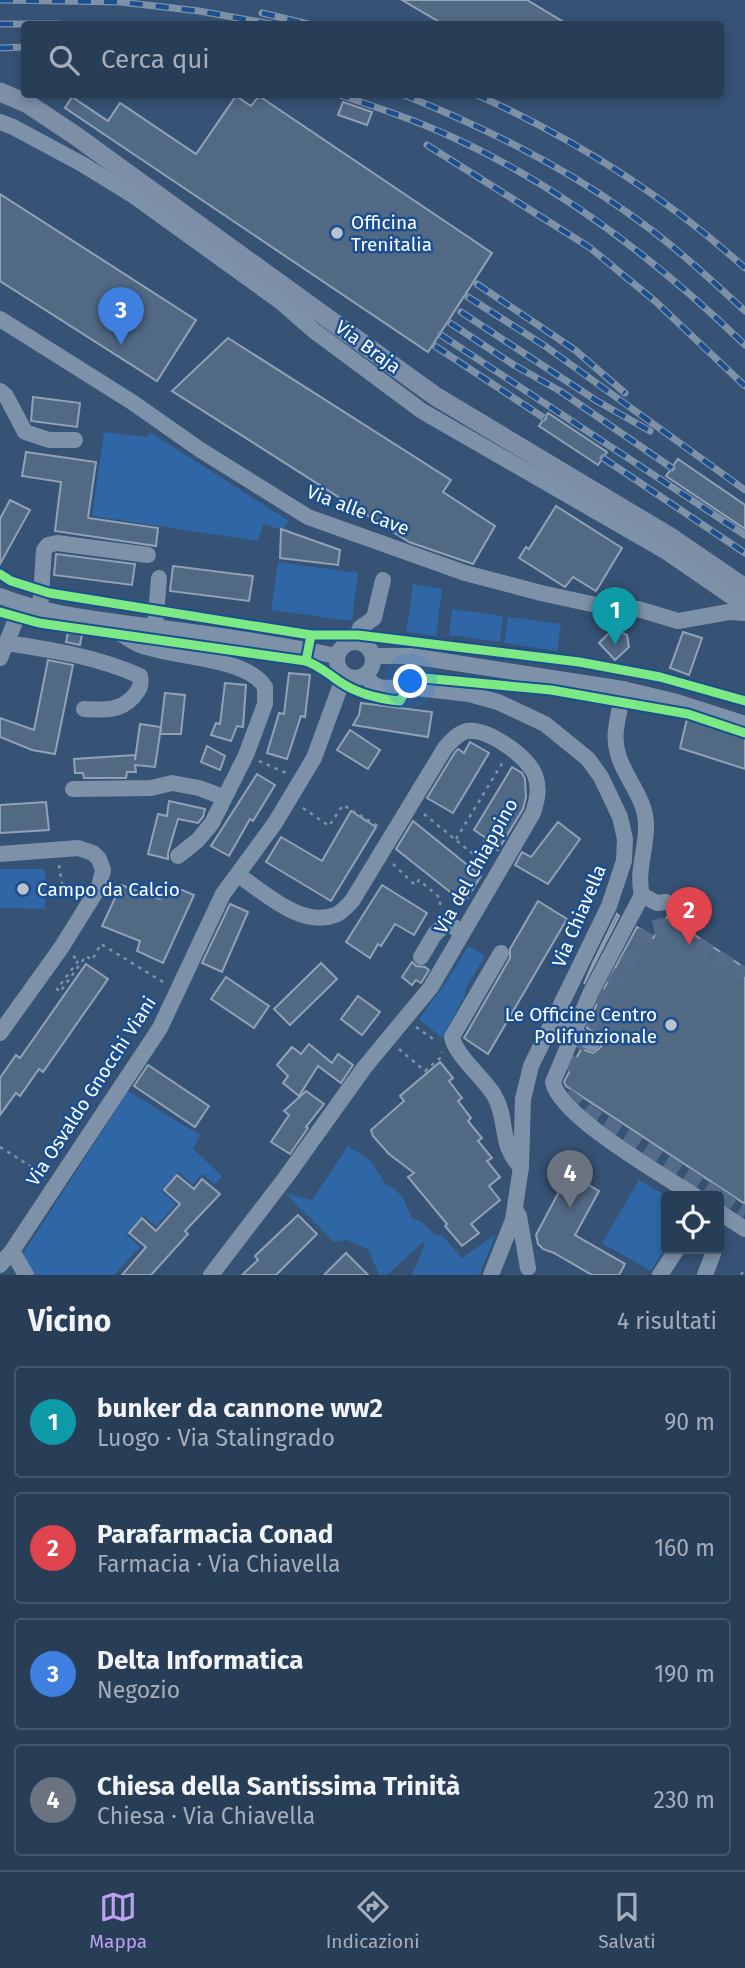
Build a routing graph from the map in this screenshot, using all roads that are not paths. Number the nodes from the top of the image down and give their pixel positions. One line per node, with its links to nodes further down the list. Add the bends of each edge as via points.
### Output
1 (0, 92): 9 (main road, Via Braja, via 28,104 76,136 435,396 672,538)
2 (0, 122): 12 (street, via 134,196 422,411 665,551)
3 (0, 318): 14 (street, Via alle Cave, via 309,517 465,573 541,593 678,621)
4 (0, 391): 5 (street, via 25,432 49,440)
5 (75, 440)
6 (148, 555): 13 (street, via 48,545)
7 (159, 578): 16 (street)
8 (383, 580): 17 (street, via 374,618 359,628)
9 (745, 588)
10 (0, 596): 11 (street)
11 (22, 605): 13 (street); 18 (street)
12 (745, 606)
13 (40, 610): 15 (street)
14 (745, 613)
15 (106, 621): 16 (street); 28 (street, via 139,645 227,665 262,681 265,704 246,755)
16 (155, 627): 19 (street)
17 (355, 642): 19 (street, via 343,645); 20 (street, via 367,646)
18 (7, 643): 21 (street); 25 (street, via 84,657 140,676 140,688 126,704 110,710)
19 (336, 656): 22 (street)
20 (373, 656): 23 (street); 24 (street, via 411,656)
21 (0, 658)
22 (344, 676): 23 (street); 31 (street, Via Osvaldo Gnocchi Viani, via 314,758)
23 (365, 676): 37 (street, Via Chiavella, via 383,688 469,694 523,712 588,760 610,793 621,817 625,861)
24 (623, 689): 26 (street); 32 (street, via 615,733 617,754 646,823)
25 (84, 709)
26 (745, 724)
27 (73, 789): 28 (street, via 150,788 172,783)
28 (223, 797): 30 (street, via 205,833)
29 (0, 854): 38 (street, via 78,848 93,853 103,870 99,887 61,948)
30 (178, 856)
31 (238, 875): 34 (street, Via del Chiappino, via 299,915 337,915 352,901 450,743 470,731 491,737 530,766 538,797 519,839); 46 (street, Via Osvaldo Gnocchi Viani, via 223,894 160,1028)
32 (642, 895): 33 (street); 39 (street, via 607,957)
33 (666, 902)
34 (462, 933): 36 (street, via 447,922); 52 (street, Via del Chiappino, via 431,987 364,1068)
35 (501, 953): 41 (street, via 452,1037 496,1098 507,1149)
36 (422, 957)
37 (555, 1020): 39 (street); 41 (street, Via Chiavella, via 526,1085)
38 (0, 1033)
39 (573, 1034): 40 (street); 42 (street, via 553,1082 555,1090 613,1143)
40 (592, 1043)
41 (521, 1167): 43 (street, Via Chiavella)
42 (687, 1191)
43 (514, 1209): 50 (street); 53 (street, Via Chiavella)
44 (724, 1215): 45 (street)
45 (745, 1229)
46 (12, 1251): 49 (street, Via Osvaldo Gnocchi Viani); 51 (street)
47 (674, 1254): 54 (street)
48 (713, 1254): 55 (street)
49 (0, 1265)
50 (528, 1268)
51 (26, 1275)
52 (211, 1275)
53 (491, 1275)
54 (660, 1275)
55 (705, 1275)

